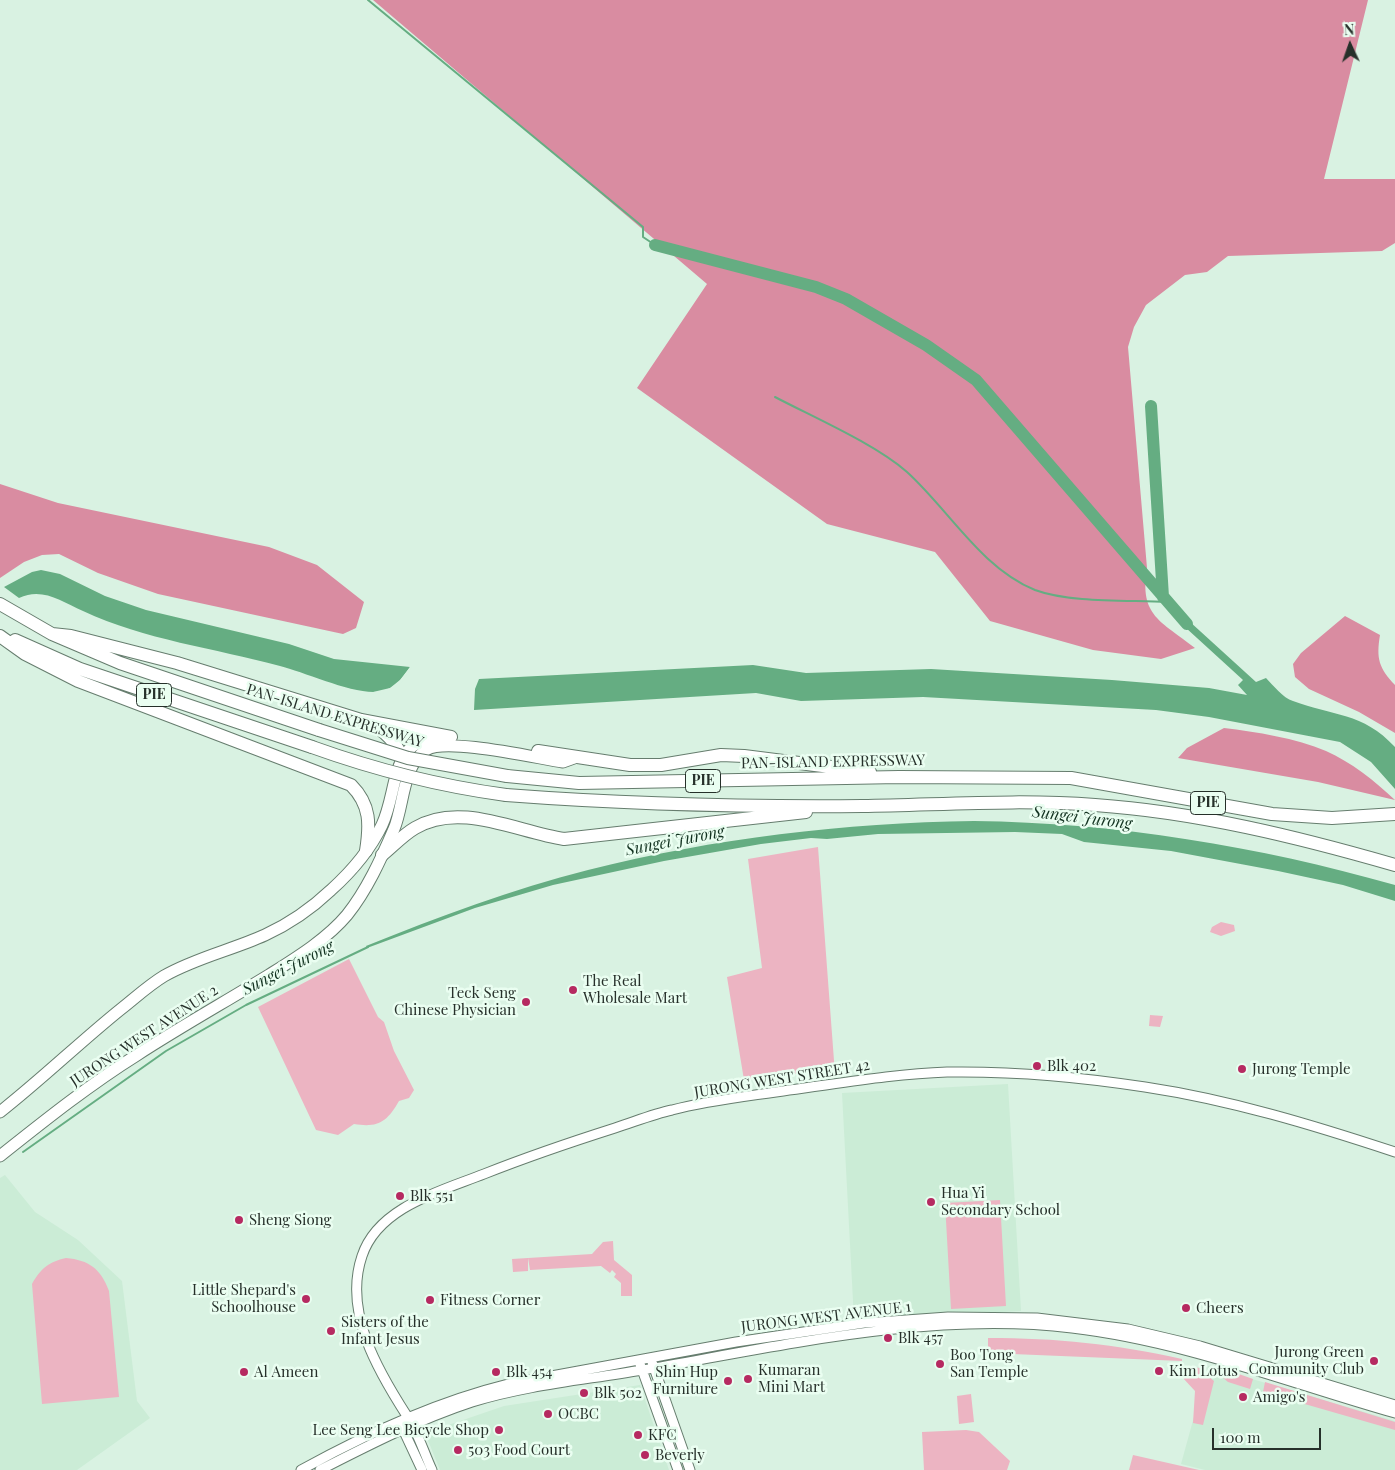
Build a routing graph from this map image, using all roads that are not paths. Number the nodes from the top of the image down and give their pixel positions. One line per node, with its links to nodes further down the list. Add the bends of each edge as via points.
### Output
1 (0, 604): 2 (highway, PAN-ISLAND EXPRESSWAY / PIE)
2 (52, 634): 4 (highway, via 177,663); 10 (highway, PAN-ISLAND EXPRESSWAY / PIE, bridge, via 120,663 408,758 508,776 579,782)
3 (0, 635): 11 (highway, PIE, bridge, via 80,669 402,776 454,788 580,801); 13 (highway, via 25,654 78,681 351,785 360,795 368,814)
4 (361, 720): 5 (highway); 7 (highway, via 388,736)
5 (452, 737): 6 (main road, JURONG WEST AVENUE 2); 7 (main road, JURONG WEST AVENUE 2, via 422,740)
6 (538, 751): 8 (highway)
7 (403, 757): 9 (highway); 13 (main road, JURONG WEST AVENUE 2, via 383,822)
8 (576, 757): 9 (main road, JURONG WEST AVENUE 2, via 563,762 444,745 426,750); 10 (highway, via 661,765 744,756)
9 (410, 771): 14 (main road, JURONG WEST AVENUE 2, via 395,827)
10 (899, 778): 12 (highway, PAN-ISLAND EXPRESSWAY / PIE, via 1071,778 1272,814 1332,818)
11 (848, 806): 14 (highway, via 564,839 537,835 479,817 455,816 436,819 415,828); 15 (highway, PIE, via 1095,805 1203,820)
12 (1395, 814)
13 (366, 851): 16 (main road, JURONG WEST AVENUE 2, via 344,878 293,920 265,935 162,977)
14 (382, 855): 18 (main road, JURONG WEST AVENUE 2, via 356,904 322,937 291,961 121,1065)
15 (1395, 865)
16 (0, 1112)
17 (1395, 1152): 22 (street, JURONG WEST STREET 42, via 1263,1111 1172,1092 1142,1086 1015,1074 948,1072 889,1076 673,1109 517,1160 416,1202 381,1227 362,1255 356,1302 376,1363)
18 (0, 1156)
19 (639, 1360): 20 (street, JURONG WEST AVENUE 1); 21 (street); 25 (street, JURONG WEST AVENUE 1, via 468,1394)
20 (653, 1363): 21 (street, JURONG WEST AVENUE 1); 23 (street, JURONG WEST AVENUE 1, via 736,1342 864,1323 948,1318 1037,1318 1162,1336 1241,1356); 24 (street, JURONG WEST AVENUE 1, via 898,1330 982,1324 1072,1328 1118,1335 1214,1358); 32 (street)
21 (641, 1370): 25 (street, JURONG WEST AVENUE 1, via 544,1385); 31 (street)
22 (398, 1404): 25 (street, JURONG WEST STREET 42); 26 (street, JURONG WEST STREET 42)
23 (1395, 1405)
24 (1395, 1413)
25 (410, 1421): 26 (street, JURONG WEST AVENUE 1); 30 (street, JURONG WEST STREET 42)
26 (401, 1426): 27 (street, JURONG WEST AVENUE 1); 28 (street, JURONG WEST AVENUE 1); 29 (street)
27 (301, 1470)
28 (320, 1470)
29 (422, 1470)
30 (432, 1470)
31 (678, 1470)
32 (690, 1470)

